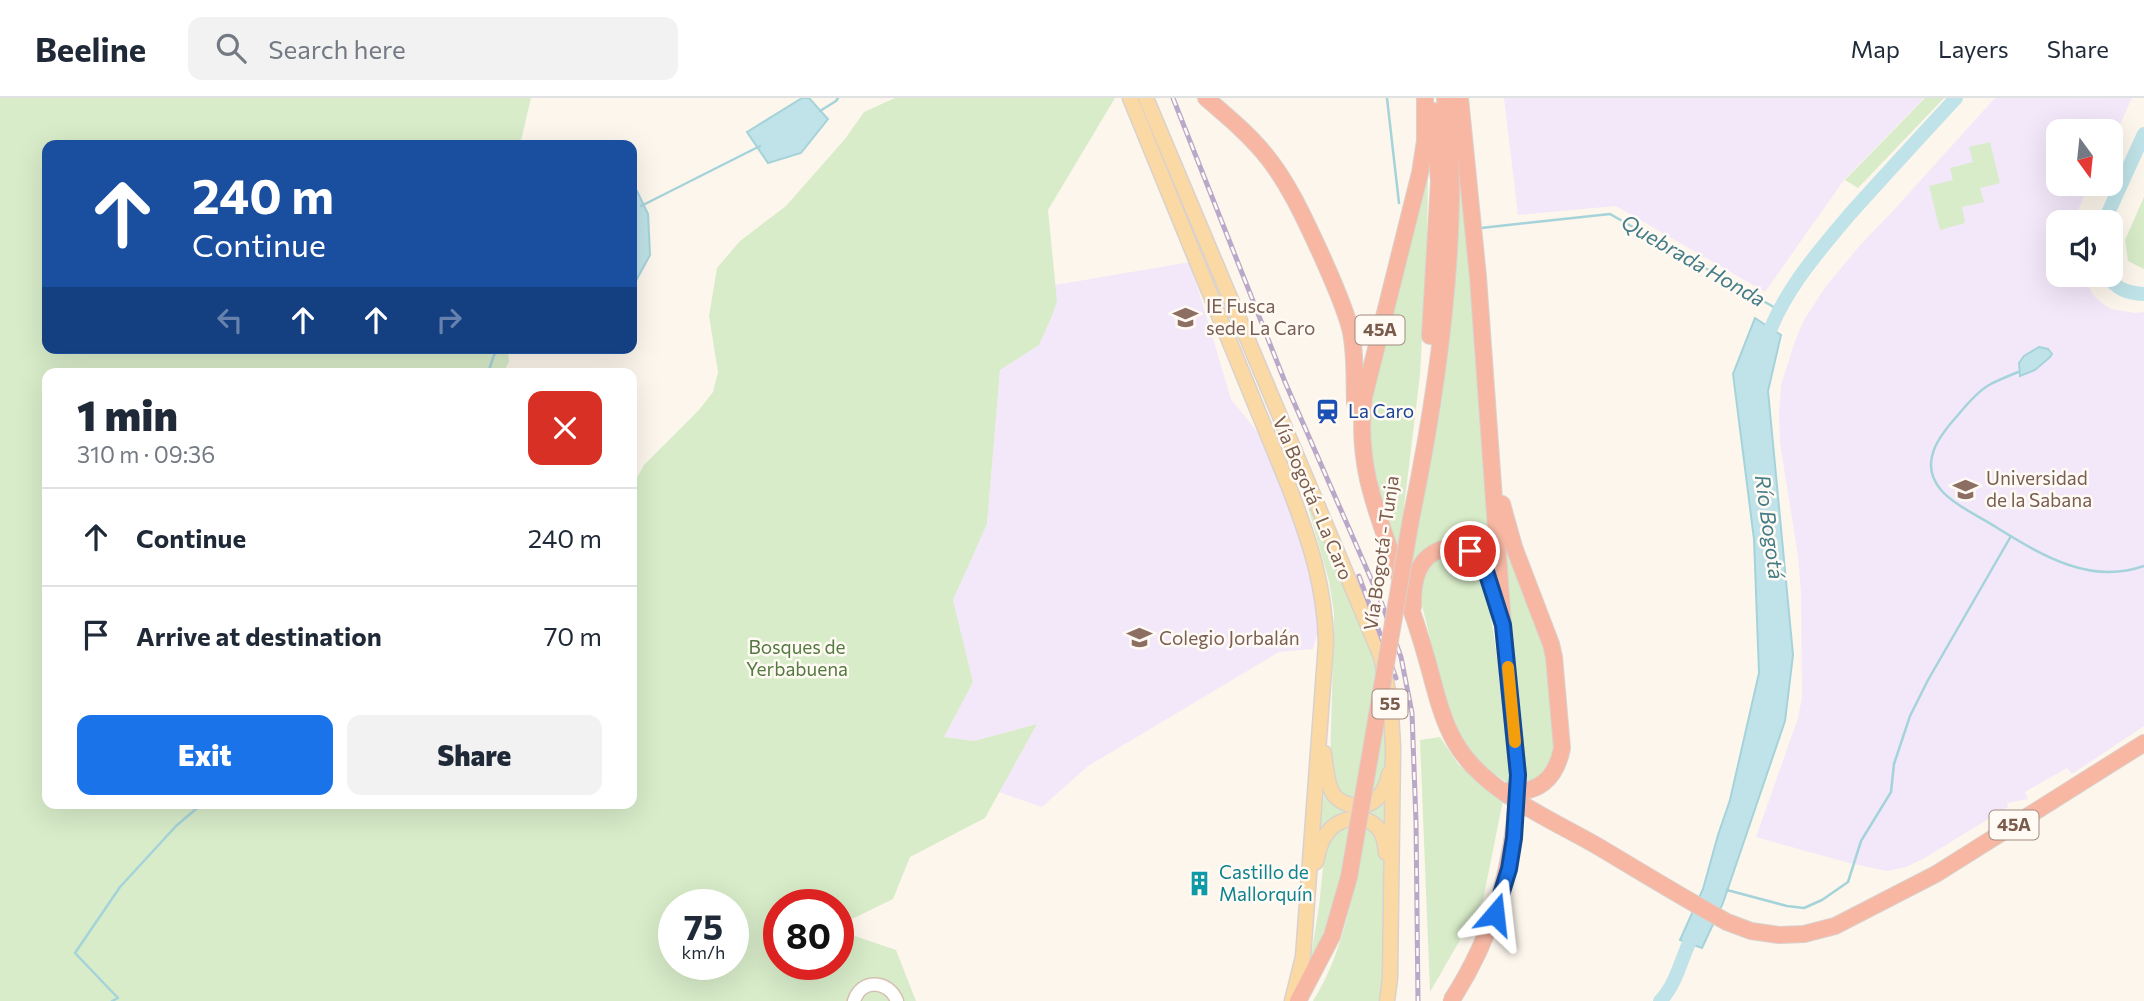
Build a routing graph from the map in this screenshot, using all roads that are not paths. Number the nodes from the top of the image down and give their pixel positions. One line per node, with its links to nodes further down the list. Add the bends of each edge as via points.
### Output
1 (1130, 98): 13 (main road, Vía Bogotá - La Caro, via 1311,548 1326,619)
2 (1146, 98): 15 (main road, Vía Bogotá - La Caro / 55, via 1380,654 1390,701)
3 (1206, 98): 9 (highway, via 1251,138 1279,173 1339,295 1350,329)
4 (1425, 98): 9 (highway, 45A, via 1420,173 1364,397)
5 (1432, 98): 10 (highway, Vía Bogotá - Tunja / 55, via 1438,182 1436,243)
6 (1445, 98): 10 (highway, 55, via 1451,225 1432,402)
7 (1460, 98): 8 (highway)
8 (1489, 418): 12 (highway); 16 (highway, via 1506,520 1554,657 1561,731 1559,760 1546,781 1527,791)
9 (1363, 459): 11 (highway, 45A)
10 (1410, 519): 22 (highway, Vía Bogotá - Tunja / 55, bridge, via 1349,877 1332,936)
11 (1413, 615): 12 (highway, via 1419,567 1438,550 1460,548 1478,556 1484,565); 16 (highway, 45A, via 1448,729 1466,759)
12 (1503, 625): 24 (highway, bridge, via 1518,775 1514,838 1500,899 1477,957)
13 (1320, 731): 15 (main road, via 1332,793 1359,807 1378,799 1388,780); 17 (main road, Vía Bogotá - La Caro)
14 (2144, 743): 16 (highway, 45A, via 1936,874 1845,922 1793,935 1751,931 1727,922)
15 (1393, 749): 18 (main road, Vía Bogotá - La Caro / 55)
16 (1503, 790)
17 (1308, 893): 18 (main road, via 1325,835 1348,819 1365,820 1381,832 1385,842); 21 (main road, Vía Bogotá - La Caro, via 1303,957)
18 (1390, 928): 23 (main road, Vía Bogotá - La Caro / 55)
19 (854, 1001): 20 (street, via 860,989 882,984)
20 (897, 1001)
21 (1292, 1001)
22 (1298, 1001)
23 (1387, 1001)
24 (1451, 1001)

